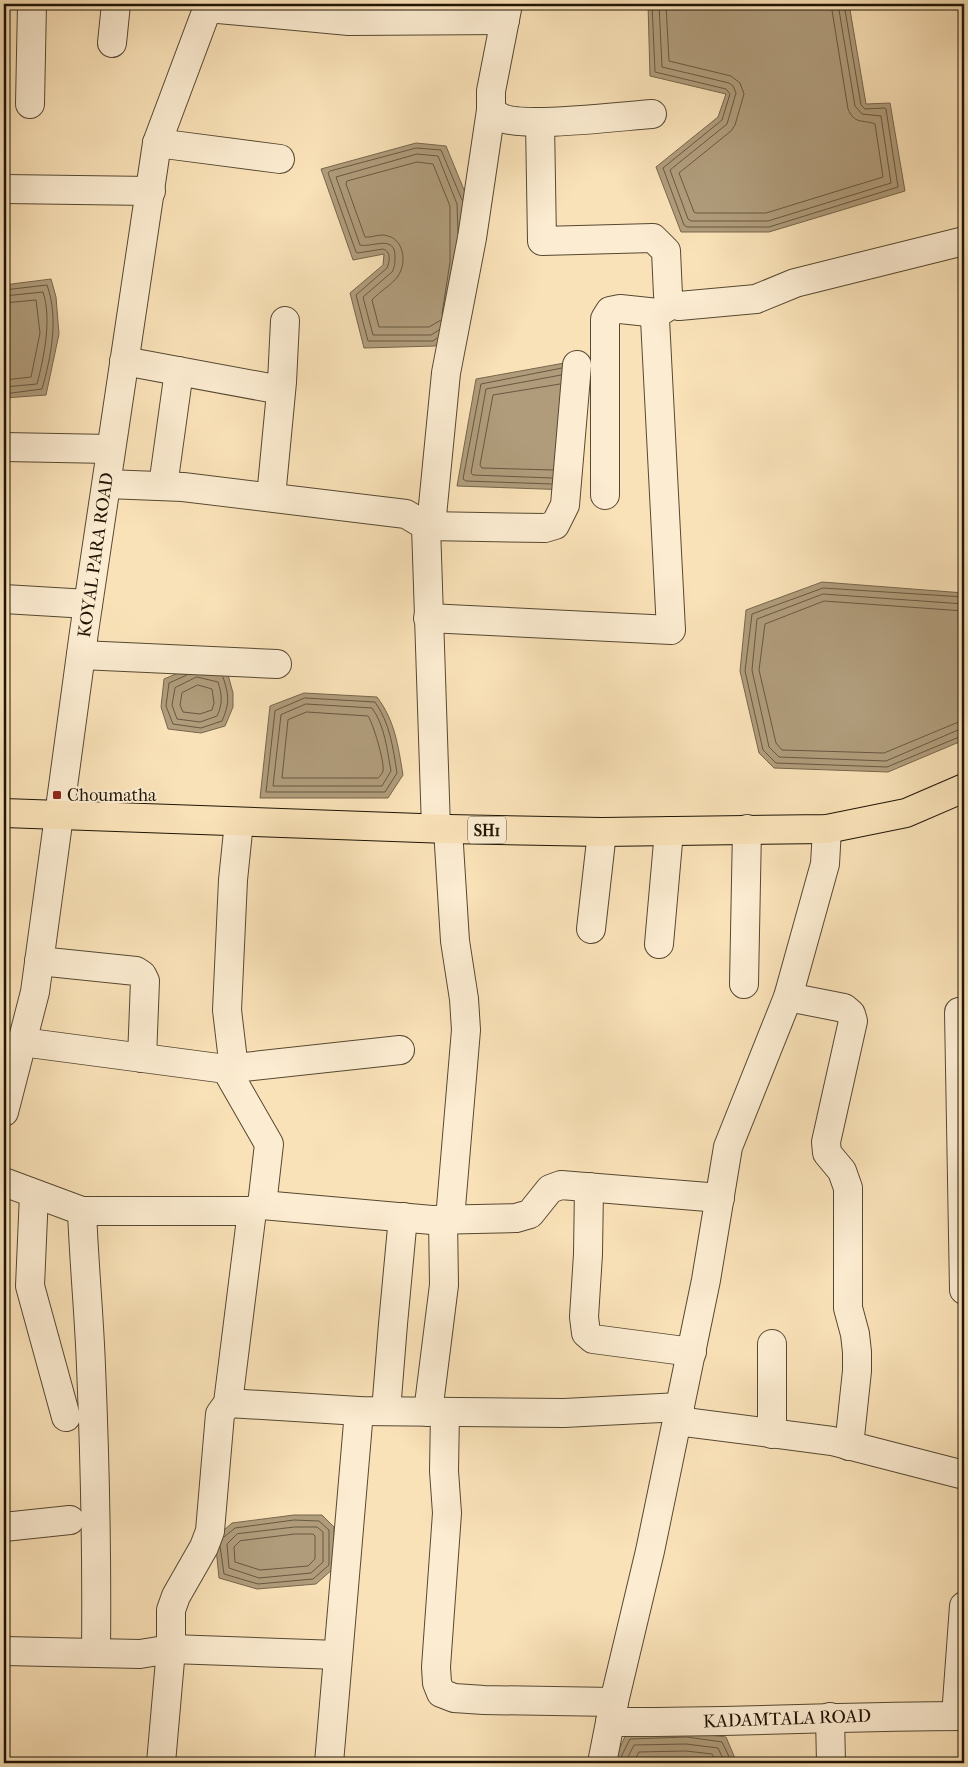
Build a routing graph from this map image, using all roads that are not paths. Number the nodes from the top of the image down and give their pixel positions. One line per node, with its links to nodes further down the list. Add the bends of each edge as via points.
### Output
1 (32, 4): 6 (street)
2 (116, 4): 5 (street)
3 (208, 6): 4 (street, via 349,21); 10 (street, KOYAL PARA ROAD)
4 (507, 12): 7 (street, via 491,91)
5 (112, 43)
6 (30, 104)
7 (491, 110): 9 (street, via 500,118); 27 (street, via 472,238 446,373)
8 (652, 114): 9 (street)
9 (540, 122): 15 (street, via 542,241 653,238 666,251 668,295)
10 (157, 143): 11 (street); 13 (street, KOYAL PARA ROAD)
11 (280, 159)
12 (4, 189): 13 (street)
13 (151, 191): 17 (street, KOYAL PARA ROAD)
14 (964, 242): 15 (street, via 795,283 756,298)
15 (665, 309): 25 (street, via 620,309 610,311 605,319); 30 (street, via 655,319 671,630)
16 (285, 321): 20 (street)
17 (124, 361): 19 (street); 22 (street, KOYAL PARA ROAD)
18 (577, 365): 27 (street, via 565,505 555,524 545,528)
19 (179, 371): 20 (street); 24 (street)
20 (281, 390): 26 (street)
21 (4, 447): 22 (street)
22 (111, 450): 23 (street, KOYAL PARA ROAD)
23 (107, 484): 24 (street); 29 (street, KOYAL PARA ROAD)
24 (163, 486): 26 (street)
25 (605, 495)
26 (271, 498): 27 (street, via 406,514)
27 (429, 526): 30 (street)
28 (4, 599): 29 (street)
29 (88, 604): 31 (street, KOYAL PARA ROAD)
30 (428, 618): 38 (street)
31 (81, 655): 32 (street); 35 (street, KOYAL PARA ROAD)
32 (277, 664)
33 (964, 788): 37 (main road, SH1, via 906,813)
34 (4, 813): 35 (main road, SH1)
35 (59, 815): 36 (main road, SH1); 44 (street, KOYAL PARA ROAD)
36 (239, 822): 38 (main road, SH1); 51 (street, via 227,1010)
37 (827, 828): 39 (main road, SH1); 46 (street, via 825,864)
38 (442, 829): 41 (main road, SH1); 61 (street, via 466,1030)
39 (747, 829): 40 (main road, SH1); 45 (street)
40 (670, 830): 41 (main road, SH1); 43 (street)
41 (602, 832): 42 (street)
42 (591, 929)
43 (659, 944)
44 (39, 961): 48 (street, KOYAL PARA ROAD, via 35,992); 50 (street, via 136,971 142,975 145,981)
45 (744, 984)
46 (788, 997): 57 (street, via 728,1147); 72 (street, via 844,1008 853,1021 826,1142 827,1153 842,1171 848,1188 848,1308 858,1352)
47 (964, 1011): 53 (street, via 959,1012)
48 (18, 1026): 50 (street); 52 (street, KOYAL PARA ROAD)
49 (400, 1050): 51 (street)
50 (142, 1058): 51 (street)
51 (230, 1069): 58 (street, via 269,1144)
52 (4, 1112)
53 (963, 1177): 62 (street)
54 (4, 1182): 56 (street)
55 (589, 1187): 57 (street); 61 (street, via 561,1184 550,1190 530,1214 516,1218); 64 (street, via 586,1333 593,1339)
56 (34, 1194): 59 (street); 70 (street, via 30,1286)
57 (720, 1198): 64 (street)
58 (257, 1208): 59 (street); 60 (street); 65 (street)
59 (82, 1211): 79 (street, via 97,1548)
60 (403, 1217): 61 (street); 67 (street)
61 (446, 1219): 68 (street)
62 (964, 1290)
63 (772, 1344): 71 (street)
64 (692, 1352): 69 (street)
65 (228, 1403): 66 (street); 77 (street, via 220,1414 210,1531 171,1610)
66 (359, 1411): 67 (street); 80 (street)
67 (386, 1411): 68 (street)
68 (436, 1412): 69 (street); 81 (street, KADAMTALA ROAD, via 447,1513 436,1667 441,1694 454,1698)
69 (679, 1414): 71 (street); 81 (street)
70 (66, 1417)
71 (772, 1434): 72 (street)
72 (849, 1446): 73 (street)
73 (964, 1475)
74 (70, 1520): 75 (street)
75 (4, 1527)
76 (964, 1606): 82 (street)
77 (171, 1649): 79 (street, via 140,1654); 80 (street); 84 (street)
78 (4, 1651): 79 (street)
79 (96, 1652)
80 (338, 1655): 85 (street)
81 (612, 1712): 83 (street, KADAMTALA ROAD, via 696,1722); 86 (street)
82 (960, 1716): 83 (street, KADAMTALA ROAD)
83 (830, 1717): 87 (street)
84 (161, 1763)
85 (329, 1763)
86 (602, 1763)
87 (831, 1763)

